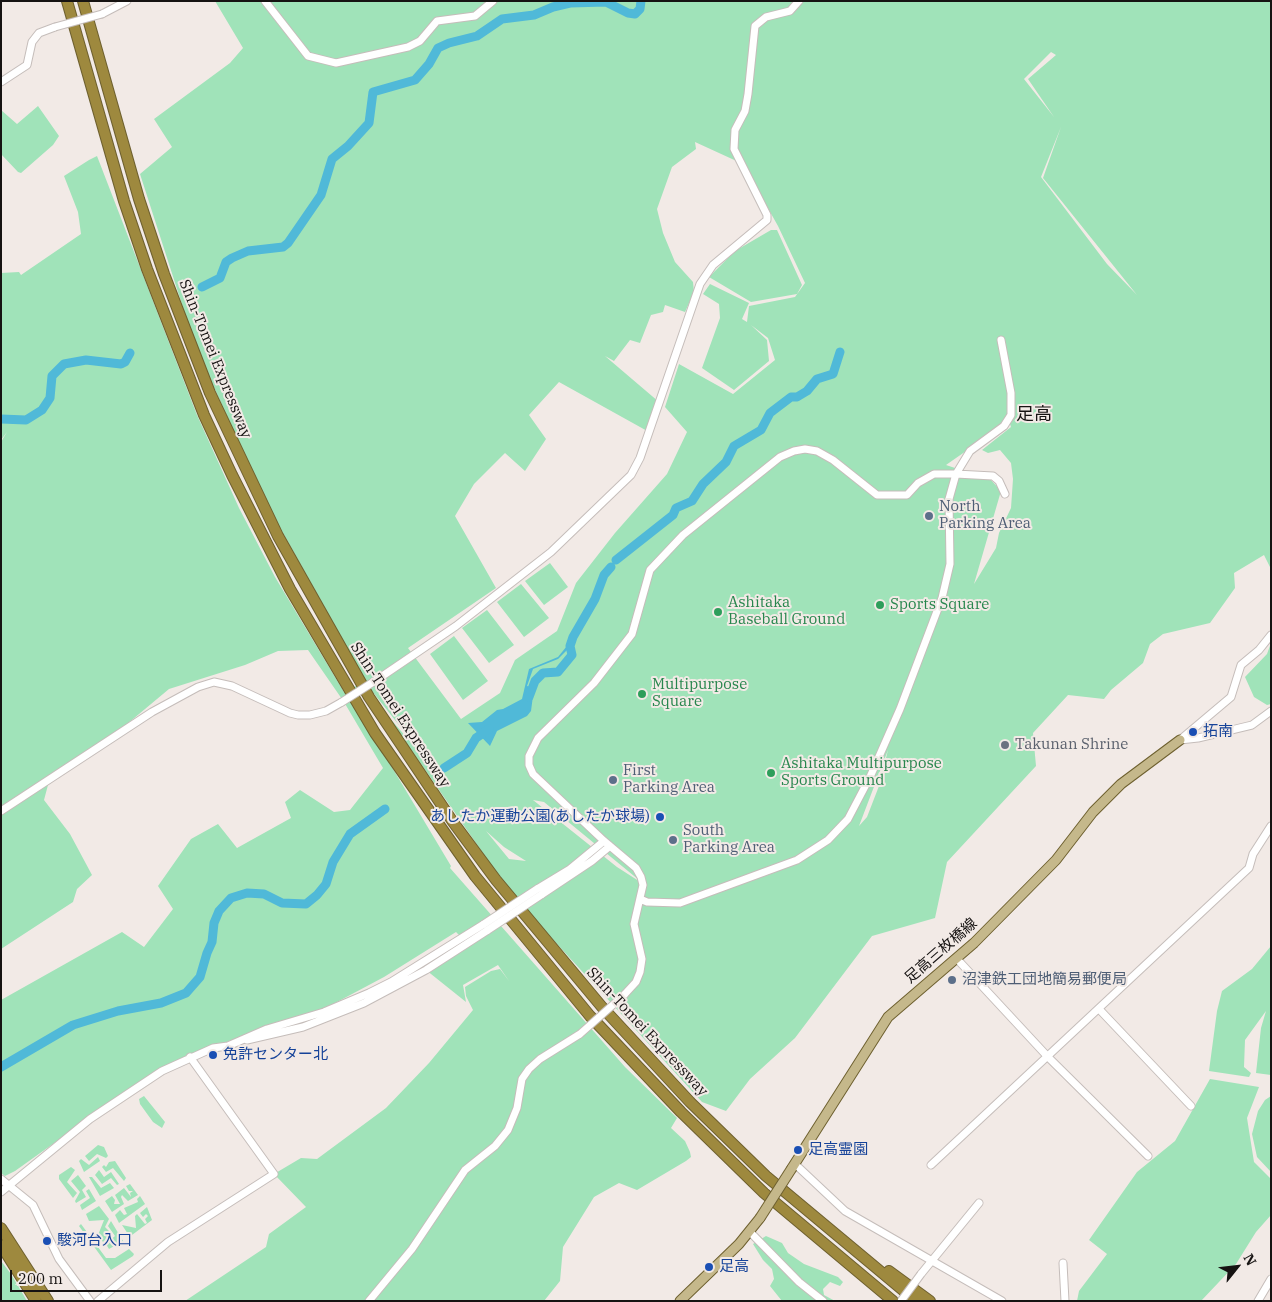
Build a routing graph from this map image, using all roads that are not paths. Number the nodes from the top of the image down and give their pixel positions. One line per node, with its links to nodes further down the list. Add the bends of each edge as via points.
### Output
1 (67, 1): 44 (highway, Shin-Tomei Expressway, via 118,184 164,316 204,415 290,589 375,733 475,876 550,970 635,1064 764,1193)
2 (83, 1): 26 (highway, Shin-Tomei Expressway, via 120,140 164,274 224,424 278,536 369,697 453,822 523,915 645,1054)
3 (127, 1): 7 (street, bridge, via 102,14 39,33 32,42 27,65)
4 (265, 1): 5 (street, via 308,56 336,63 408,47 420,41 437,21 474,16)
5 (493, 1)
6 (799, 1): 14 (street, bridge, via 790,11 766,17 755,26 745,111 735,130 734,149 767,220 713,265 700,284 640,458 631,475 551,552 456,626 326,711 310,715 290,713 232,686 214,682 152,712)
7 (1, 82)
8 (1001, 340): 9 (street, via 1011,393 1011,415 1004,426 970,452)
9 (956, 474): 10 (street, via 993,476); 16 (street, via 934,474 907,495 876,494 817,451 794,450 780,457 672,545 650,570 632,634 594,683 538,738 529,756 533,774); 17 (street, via 949,499 950,564 942,598 900,709 848,819 828,840 797,860 680,903)
10 (1005, 494)
11 (1271, 635): 13 (street, via 1241,665 1231,697)
12 (1271, 711): 13 (street, via 1252,724)
13 (1180, 740): 18 (main road, 足高三枚橋線, via 1120,784 1093,812 1056,860)
14 (1, 811)
15 (1271, 826): 19 (street, via 1253,854 1249,868)
16 (607, 843): 17 (street, via 636,868 643,886); 20 (street, bridge, via 486,927 376,989 327,1011)
17 (640, 899): 41 (street, bridge, via 634,924 642,959 636,982 580,1034 529,1069 522,1079 517,1108 508,1130 465,1170 412,1249)
18 (957, 959): 21 (street); 25 (main road, 足高三枚橋線, via 903,1002 881,1025)
19 (1099, 1009): 21 (street); 22 (street)
20 (190, 1057): 28 (street, via 162,1071 90,1120); 40 (street, via 274,1174 168,1242)
21 (1048, 1057): 23 (street); 24 (street)
22 (1191, 1106)
23 (1148, 1156)
24 (931, 1165)
25 (793, 1166): 32 (main road, 足高三枚橋線, bridge); 34 (street, via 845,1211)
26 (766, 1176): 46 (highway, Shin-Tomei Expressway); 47 (highway)
27 (1, 1179): 28 (street)
28 (10, 1185): 29 (street); 39 (street, via 33,1205 59,1259)
29 (1, 1192)
30 (979, 1203): 34 (street)
31 (1, 1228): 38 (highway)
32 (750, 1232): 42 (main road, 足高三枚橋線); 43 (street, via 799,1282)
33 (1, 1245): 37 (highway)
34 (932, 1260): 45 (street, bridge); 48 (street)
35 (1063, 1262): 49 (street)
36 (1271, 1279): 50 (street)
37 (36, 1301)
38 (48, 1301)
39 (90, 1301)
40 (98, 1301)
41 (369, 1301)
42 (680, 1301)
43 (823, 1301)
44 (893, 1301)
45 (900, 1301)
46 (916, 1301)
47 (930, 1301)
48 (1002, 1301)
49 (1065, 1301)
50 (1258, 1301)

